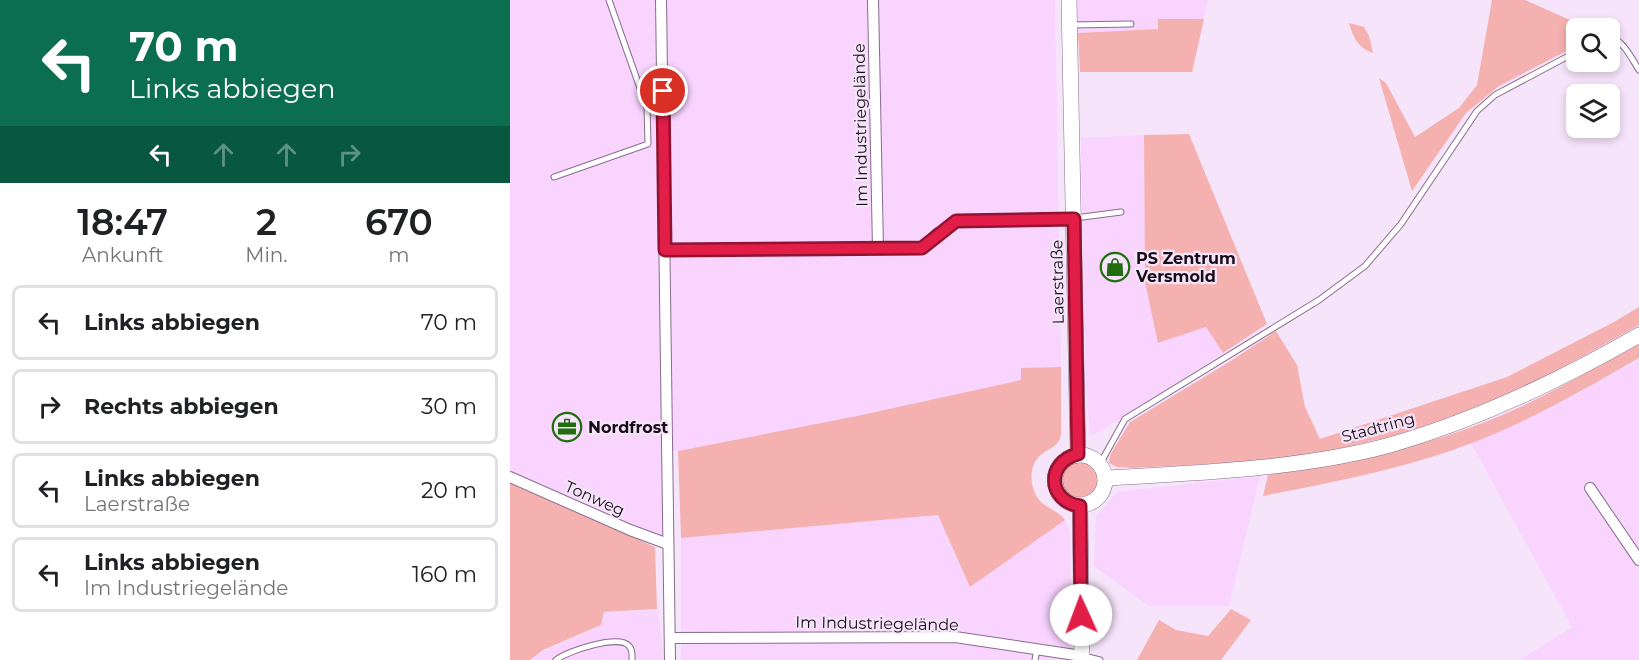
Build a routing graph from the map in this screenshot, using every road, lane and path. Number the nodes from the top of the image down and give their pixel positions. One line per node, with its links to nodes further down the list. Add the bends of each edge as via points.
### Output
1 (609, 0): 10 (lane, via 647,108 648,144)
2 (661, 0): 16 (street)
3 (873, 0): 15 (street, Im Industriegelände)
4 (1069, 0): 6 (main road, Laerstraße)
5 (1131, 24): 6 (lane)
6 (1069, 25): 12 (main road, Laerstraße)
7 (1620, 43): 9 (lane)
8 (1566, 57): 19 (lane, via 1495,95 1477,111 1401,224 1365,266 1319,300 1125,419)
9 (1639, 70)
10 (554, 177)
11 (1121, 212): 12 (lane)
12 (1074, 219): 13 (street); 18 (main road, Laerstraße)
13 (1027, 220): 14 (lane, via 956,221)
14 (938, 233): 15 (street, via 922,248)
15 (878, 249): 16 (street)
16 (665, 250): 24 (street)
17 (1639, 335): 21 (main road, Stadtring, via 1503,404 1389,445 1290,464)
18 (1078, 454): 19 (main road); 23 (main road, via 1062,461 1055,484 1061,497)
19 (1100, 464): 21 (main road)
20 (510, 477): 24 (street, Tonweg)
21 (1106, 478): 23 (main road, via 1098,498)
22 (1590, 489): 25 (street)
23 (1080, 506): 28 (main road)
24 (668, 544): 26 (street)
25 (1639, 560)
26 (670, 638): 27 (street, Im Industriegelände, via 955,637); 31 (street)
27 (1036, 655): 28 (street, Im Industriegelände)
28 (1082, 658): 32 (lane)
29 (556, 660): 30 (lane, via 576,649 615,643 626,643)
30 (632, 660)
31 (670, 660)
32 (1100, 660)

